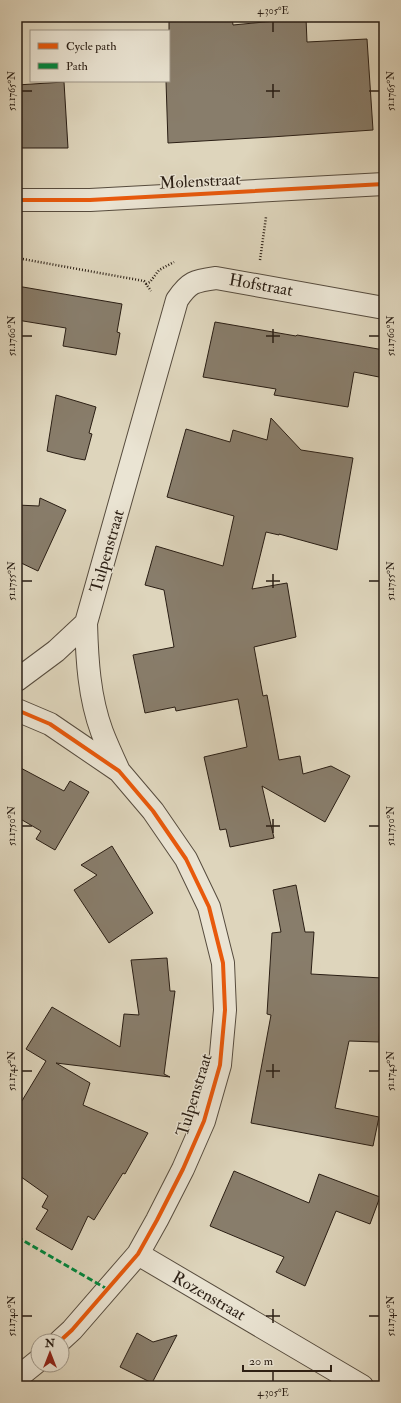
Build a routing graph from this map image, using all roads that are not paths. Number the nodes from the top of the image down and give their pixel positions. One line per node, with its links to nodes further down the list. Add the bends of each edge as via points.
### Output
1 (384, 184): 2 (street, Molenstraat, via 90,200)
2 (17, 200)
3 (384, 308): 4 (street, Hofstraat, via 216,278 198,280 185,288 177,300)
4 (168, 330): 5 (street, Tulpenstraat)
5 (86, 623): 6 (street, via 56,651); 8 (street, Tulpenstraat, via 91,692 101,730)
6 (17, 680)
7 (17, 710): 8 (street, Tulpenstraat, via 50,724)
8 (119, 771): 9 (street, Tulpenstraat, via 153,811 186,859 208,907 223,963 225,1010 220,1065 204,1121 161,1214)
9 (138, 1254): 10 (street, Tulpenstraat); 13 (street, Rozenstraat)
10 (69, 1333)
11 (30, 1368): 12 (street)
12 (17, 1378)
13 (362, 1386)

